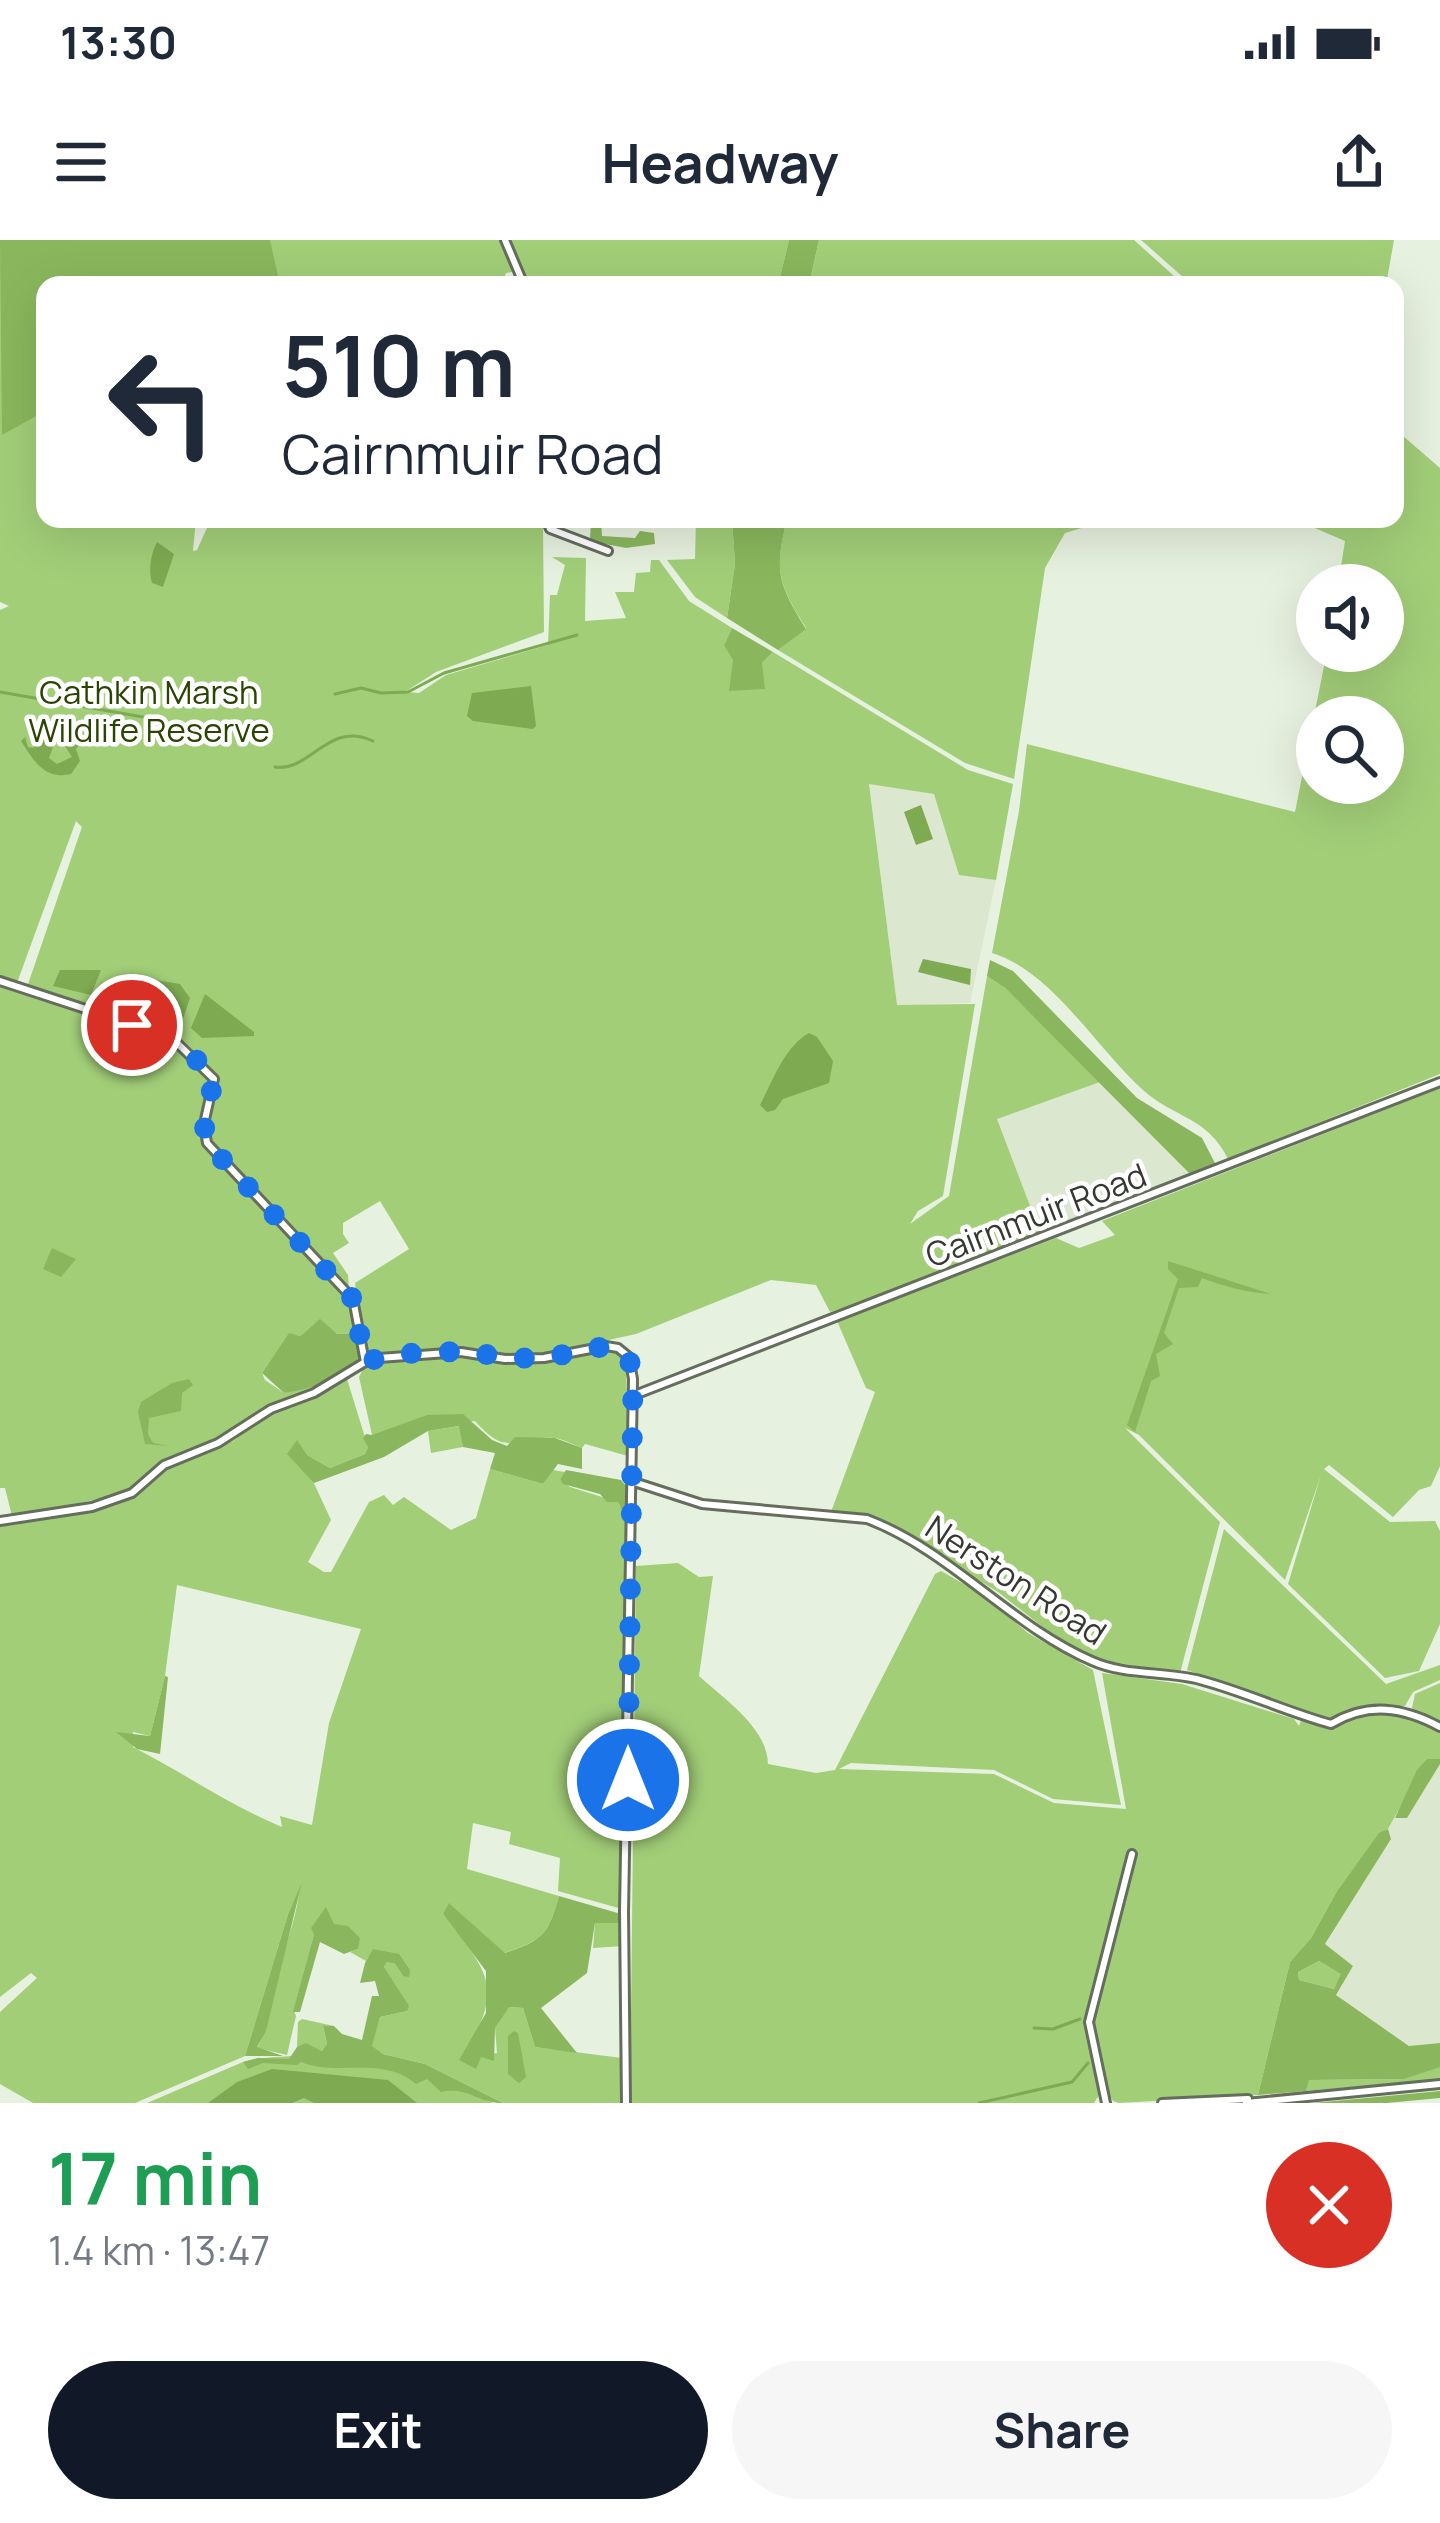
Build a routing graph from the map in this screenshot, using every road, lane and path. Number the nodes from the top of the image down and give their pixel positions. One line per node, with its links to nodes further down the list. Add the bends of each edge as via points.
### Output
1 (505, 240): 2 (street)
2 (520, 276)
3 (550, 528): 4 (street)
4 (608, 551)
5 (0, 981): 7 (street, via 171,1037 196,1058 214,1079 207,1143 353,1299)
6 (1440, 1082): 9 (street, Cairnmuir Road)
7 (365, 1362): 8 (street, via 461,1352 544,1358 606,1346 629,1357); 12 (street, via 164,1465 132,1493)
8 (633, 1379): 9 (street); 10 (street)
9 (647, 1388): 10 (street, Cairnmuir Road)
10 (632, 1396): 11 (street)
11 (631, 1481): 13 (street, Nerston Road, via 702,1504 884,1525 1102,1665 1198,1680 1331,1724 1385,1708); 17 (street)
12 (0, 1521)
13 (1440, 1727)
14 (1132, 1854): 18 (street, via 1089,2022)
15 (1440, 2084): 16 (street)
16 (1270, 2099): 19 (street); 20 (street)
17 (626, 2103)
18 (1106, 2103)
19 (1162, 2103)
20 (1246, 2103)

